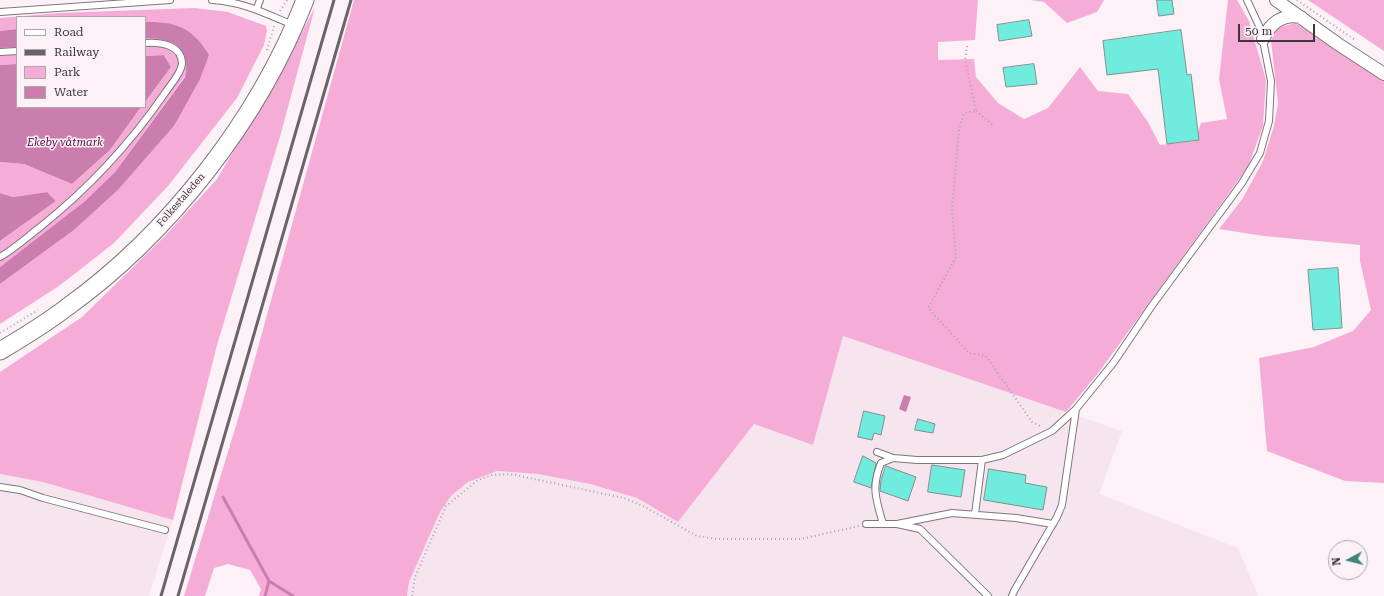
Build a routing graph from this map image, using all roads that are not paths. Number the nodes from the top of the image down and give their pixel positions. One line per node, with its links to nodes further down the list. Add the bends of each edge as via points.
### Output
1 (170, 0): 8 (lane)
2 (212, 0): 7 (lane)
3 (260, 0): 7 (lane)
4 (305, 0): 10 (main road, Folkestaleden)
5 (1247, 0): 11 (lane)
6 (1276, 0): 9 (street)
7 (257, 8): 10 (lane)
8 (0, 12)
9 (1300, 17): 11 (street, via 1288,16 1279,19 1272,24); 15 (street)
10 (294, 26): 17 (main road, Folkestaleden, via 268,77 238,125 202,177 178,206 118,266 67,308)
11 (1263, 39): 18 (lane, via 1272,95 1269,121 1260,153 1242,183 1114,362)
12 (146, 43): 16 (lane, via 160,42 172,46 180,55 182,64 179,72 114,159 68,205)
13 (16, 51): 14 (lane)
14 (0, 52)
15 (1384, 74)
16 (0, 257)
17 (0, 351)
18 (1076, 410): 21 (lane, via 1052,431 1003,455); 27 (lane, via 1064,496)
19 (877, 452): 20 (lane)
20 (893, 458): 21 (lane); 25 (lane, via 881,462 875,479 876,498)
21 (982, 460): 23 (lane)
22 (0, 487): 28 (lane, via 20,490)
23 (975, 514): 26 (lane, via 952,513); 27 (lane)
24 (866, 524): 25 (lane)
25 (883, 524): 26 (lane)
26 (897, 524): 29 (lane, via 920,529)
27 (1053, 524): 30 (lane)
28 (165, 530)
29 (988, 596)
30 (1012, 596)

